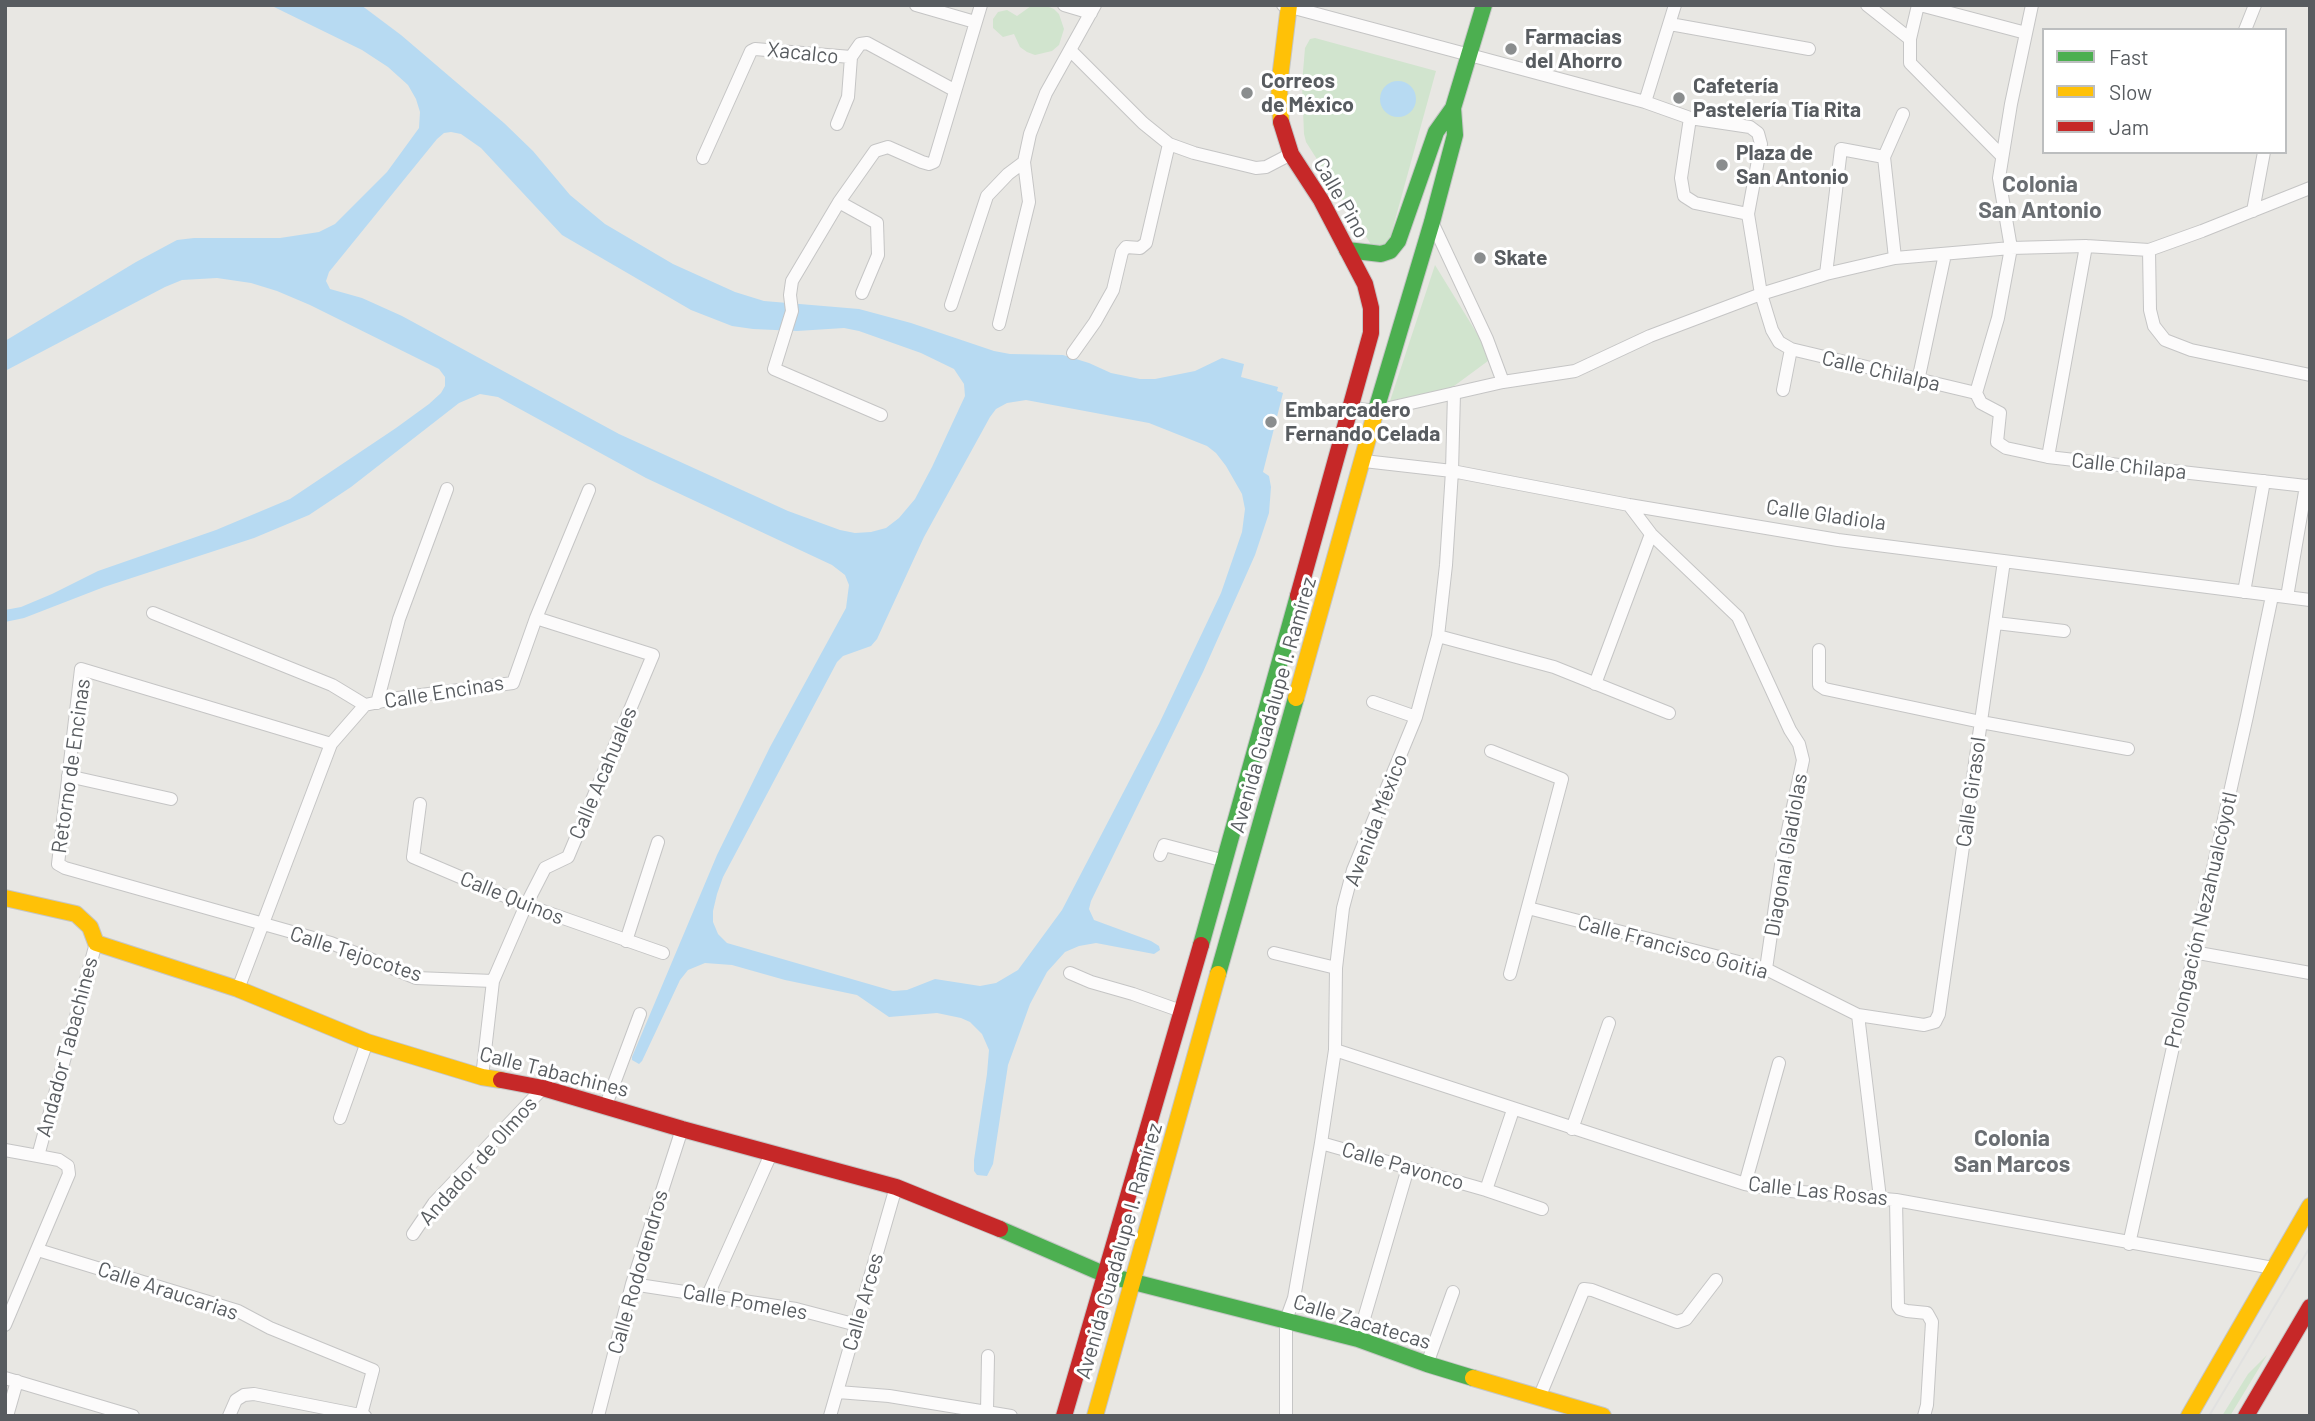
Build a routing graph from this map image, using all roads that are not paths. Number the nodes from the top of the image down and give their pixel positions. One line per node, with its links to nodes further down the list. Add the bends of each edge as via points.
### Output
1 (916, 5): 12 (street)
2 (981, 5): 12 (street)
3 (1064, 5): 11 (street)
4 (1483, 5): 19 (street, Avenida Guadalupe I. Ramírez)
5 (1675, 5): 13 (street)
6 (1867, 5): 16 (street)
7 (1919, 5): 15 (street); 16 (street)
8 (2032, 5): 15 (street)
9 (2255, 5): 14 (street)
10 (1287, 6): 19 (street); 28 (street, Calle Pino, via 1279,110)
11 (1093, 9): 18 (street)
12 (975, 22): 21 (street)
13 (1670, 24): 17 (street); 22 (street)
14 (2246, 28)
15 (2026, 33): 30 (street)
16 (1910, 39): 30 (street, via 1910,63)
17 (1809, 49)
18 (1071, 51): 27 (street); 33 (street, via 1046,93)
19 (1468, 55): 22 (street); 23 (street, Avenida Guadalupe I. Ramírez)
20 (851, 57): 21 (street, Xacalco, via 860,44 867,43); 26 (street, via 848,97); 32 (street, Xacalco, via 755,48)
21 (954, 90): 35 (street, via 934,162 881,148)
22 (1645, 102): 25 (street)
23 (1453, 108): 38 (street, Avenida Guadalupe I. Ramírez, via 1455,135); 41 (street, via 1436,132 1398,241 1381,254)
24 (1903, 114): 31 (street)
25 (1690, 118): 37 (street, via 1681,178 1684,196 1695,203); 37 (street, via 1750,127 1758,133 1761,144)
26 (837, 124)
27 (1169, 144): 28 (street, via 1256,167); 51 (street, via 1146,243 1122,252 1113,290)
28 (1291, 154): 41 (street, Calle Pino)
29 (2264, 154): 36 (street)
30 (2002, 156): 40 (street, via 1999,178)
31 (1884, 157): 44 (street); 45 (street, via 1841,149)
32 (703, 158)
33 (1024, 162): 48 (street, via 987,196); 49 (street, via 1029,202)
34 (2310, 188): 36 (street)
35 (839, 202): 46 (street, via 877,223 878,255); 60 (street, via 793,281 792,311 774,369)
36 (2253, 211): 42 (street)
37 (1748, 214): 47 (street)
38 (1432, 222): 54 (street); 59 (street, Avenida Guadalupe I. Ramírez)
39 (2086, 246): 40 (street); 42 (street); 62 (street)
40 (2011, 248): 43 (street); 57 (street, via 1998,318)
41 (1347, 250): 58 (street, Calle Pino, via 1365,284 1371,308 1371,333)
42 (2149, 250): 52 (street, via 2150,310 2154,326 2165,340 2191,350)
43 (1945, 254): 44 (street); 53 (street)
44 (1895, 258): 45 (street)
45 (1826, 274): 47 (street)
46 (862, 293)
47 (1761, 294): 50 (street, via 1772,330 1779,342); 54 (street, via 1650,336 1575,371)
48 (951, 305)
49 (999, 324)
50 (1791, 349): 53 (street, Calle Chilalpa); 55 (street)
51 (1073, 352)
52 (2310, 375)
53 (1918, 381): 57 (street, Calle Chilalpa)
54 (1503, 382): 56 (street)
55 (1783, 390)
56 (1454, 393): 59 (street); 64 (street, Avenida México)
57 (1976, 393): 62 (street, Calle Chilapa, via 1981,402 2000,413 1997,442)
58 (1352, 408): 59 (street); 61 (street, Avenida Guadalupe I. Ramírez)
59 (1376, 411): 63 (street, Avenida Guadalupe I. Ramírez)
60 (881, 415)
61 (1339, 457): 63 (street, Calle Gladiola); 96 (street, Avenida Guadalupe I. Ramírez)
62 (2048, 457): 65 (street, Calle Chilapa)
63 (1364, 461): 64 (street, Calle Gladiola); 146 (street, Avenida Guadalupe I. Ramírez)
64 (1452, 471): 69 (street, Calle Gladiola); 80 (street, Avenida México)
65 (2264, 481): 66 (street, Calle Chilapa); 72 (street)
66 (2308, 485): 74 (street)
67 (447, 489): 84 (street)
68 (589, 491): 77 (street)
69 (1629, 505): 70 (street, Diagonal Gladiolas); 71 (street, Calle Gladiola, via 1838,540)
70 (1651, 534): 82 (street); 107 (street, Diagonal Gladiolas, via 1738,617 1801,752)
71 (2004, 561): 72 (street, Calle Gladiola); 78 (street, Calle Girasol)
72 (2244, 592): 73 (street, Calle Gladiola)
73 (2272, 596): 74 (street, Calle Gladiola); 103 (street, Prolongación Nezahualcóyotl)
74 (2287, 597): 75 (street, Calle Gladiola)
75 (2310, 600)
76 (153, 613): 84 (street)
77 (536, 618): 84 (street, Calle Encinas, via 513,682); 98 (street, Calle Acahuales, via 653,655 568,857 545,868)
78 (1996, 623): 79 (street); 87 (street, Calle Girasol)
79 (2064, 631)
80 (1437, 636): 82 (street, via 1554,667); 86 (street, Avenida México)
81 (1819, 650): 87 (street, via 1819,685 1825,689)
82 (1595, 684): 85 (street)
83 (1373, 702): 86 (street)
84 (371, 704): 88 (street, Calle Encinas)
85 (1669, 713)
86 (1416, 717): 106 (street, Avenida México, via 1353,870)
87 (1981, 722): 89 (street); 117 (street, Calle Girasol)
88 (331, 744): 91 (street, Retorno de Encinas, via 81,669); 100 (street, Calle Encinas)
89 (2128, 748)
90 (1491, 751): 99 (street, via 1562,779)
91 (68, 776): 92 (street); 100 (street, Retorno de Encinas, via 58,864)
92 (171, 799)
93 (419, 804): 98 (street, Calle Quinos, via 413,857)
94 (658, 842): 101 (street)
95 (1160, 855): 96 (street, via 1164,845)
96 (1225, 861): 113 (street, Avenida Guadalupe I. Ramírez)
97 (5, 898): 102 (street, via 76,914 90,927)
98 (526, 905): 101 (street, Calle Quinos); 111 (street, Calle Acahuales)
99 (1528, 908): 107 (street, Calle Francisco Goitia); 110 (street)
100 (261, 925): 111 (street, Calle Tejocotes, via 331,943 416,978); 112 (street, Calle Encinas)
101 (626, 941): 104 (street, Calle Quinos)
102 (96, 943): 112 (street, Calle Tabachines); 131 (street, Andador Tabachines)
103 (2193, 952): 109 (street); 141 (street, Prolongación Nezahualcóyotl)
104 (663, 953)
105 (1274, 953): 106 (street)
106 (1336, 968): 119 (street, Avenida México)
107 (1766, 970): 115 (street, Calle Francisco Goitia)
108 (1070, 973): 113 (street)
109 (2310, 973)
110 (1510, 974)
111 (493, 981): 121 (street, Calle Acahuales)
112 (238, 989): 118 (street, Calle Tabachines)
113 (1181, 1011): 144 (street, Avenida Guadalupe I. Ramírez)
114 (640, 1014): 123 (street)
115 (1858, 1016): 117 (street, Calle Francisco Goitia); 136 (street)
116 (1609, 1023): 127 (street)
117 (1935, 1023)
118 (367, 1042): 121 (street, Calle Tabachines); 125 (street)
119 (1335, 1051): 124 (street, Calle Las Rosas); 128 (street, Avenida México)
120 (1779, 1063): 133 (street)
121 (482, 1077): 122 (street, Calle Tabachines)
122 (543, 1088): 123 (street, Calle Tabachines); 140 (street, Andador de Olmos, via 434,1203)
123 (606, 1105): 126 (street, Calle Tabachines)
124 (1513, 1110): 127 (street, Calle Las Rosas); 135 (street)
125 (340, 1118)
126 (682, 1129): 130 (street, Calle Tabachines); 147 (street, Calle Rododendros)
127 (1572, 1129): 133 (street, Calle Las Rosas)
128 (1321, 1143): 132 (street, Calle Pavonco); 151 (street, Avenida México, via 1294,1298)
129 (5, 1150): 131 (street)
130 (771, 1154): 134 (street, Calle Tabachines); 149 (street)
131 (38, 1156): 142 (street, Andador Tabachines, via 59,1160 68,1166 69,1174)
132 (1408, 1168): 135 (street, Calle Pavonco); 154 (street)
133 (1745, 1184): 136 (street, Calle Las Rosas)
134 (896, 1187): 144 (street, Calle Tabachines); 153 (street, Calle Arces)
135 (1486, 1190): 139 (street, Calle Pavonco)
136 (1880, 1198): 137 (street, Calle Las Rosas)
137 (1896, 1200): 141 (street, Calle Las Rosas); 172 (street, via 1898,1306 1927,1313 1932,1322)
138 (2310, 1206): 143 (street)
139 (1542, 1209)
140 (413, 1234)
141 (2129, 1244): 143 (street, Calle Las Rosas)
142 (38, 1250): 152 (street, Andador Tabachines); 161 (street, Calle Araucarias, via 238,1311 373,1370)
143 (2273, 1268): 173 (street)
144 (1106, 1275): 146 (street, Calle Zacatecas); 168 (street, Avenida Guadalupe I. Ramírez)
145 (1716, 1280): 159 (street, via 1686,1319 1677,1322 1584,1289)
146 (1132, 1283): 151 (street, Calle Zacatecas); 169 (street, Avenida Guadalupe I. Ramírez)
147 (632, 1284): 149 (street, Calle Pomeles); 165 (street, Calle Rododendros)
148 (1452, 1292): 156 (street)
149 (708, 1295): 153 (street, Calle Pomeles, via 796,1309)
150 (2310, 1307): 174 (street)
151 (1286, 1320): 154 (street, Calle Zacatecas); 170 (street, Avenida México)
152 (5, 1325)
153 (856, 1325): 158 (street, Calle Arces)
154 (1358, 1339): 156 (street, Calle Zacatecas)
155 (988, 1356): 160 (street)
156 (1427, 1364): 159 (street, Calle Zacatecas)
157 (11, 1379): 162 (street); 163 (street)
158 (838, 1392): 160 (street); 166 (street, Calle Arces)
159 (1539, 1398): 171 (street, Calle Zacatecas)
160 (987, 1411): 167 (street)
161 (363, 1415): 164 (street, via 254,1394 236,1400)
162 (6, 1416)
163 (133, 1416)
164 (229, 1416)
165 (598, 1416)
166 (830, 1416)
167 (1011, 1416)
168 (1064, 1416)
169 (1095, 1416)
170 (1286, 1416)
171 (1603, 1416)
172 (1924, 1416)
173 (2189, 1416)
174 (2246, 1416)

